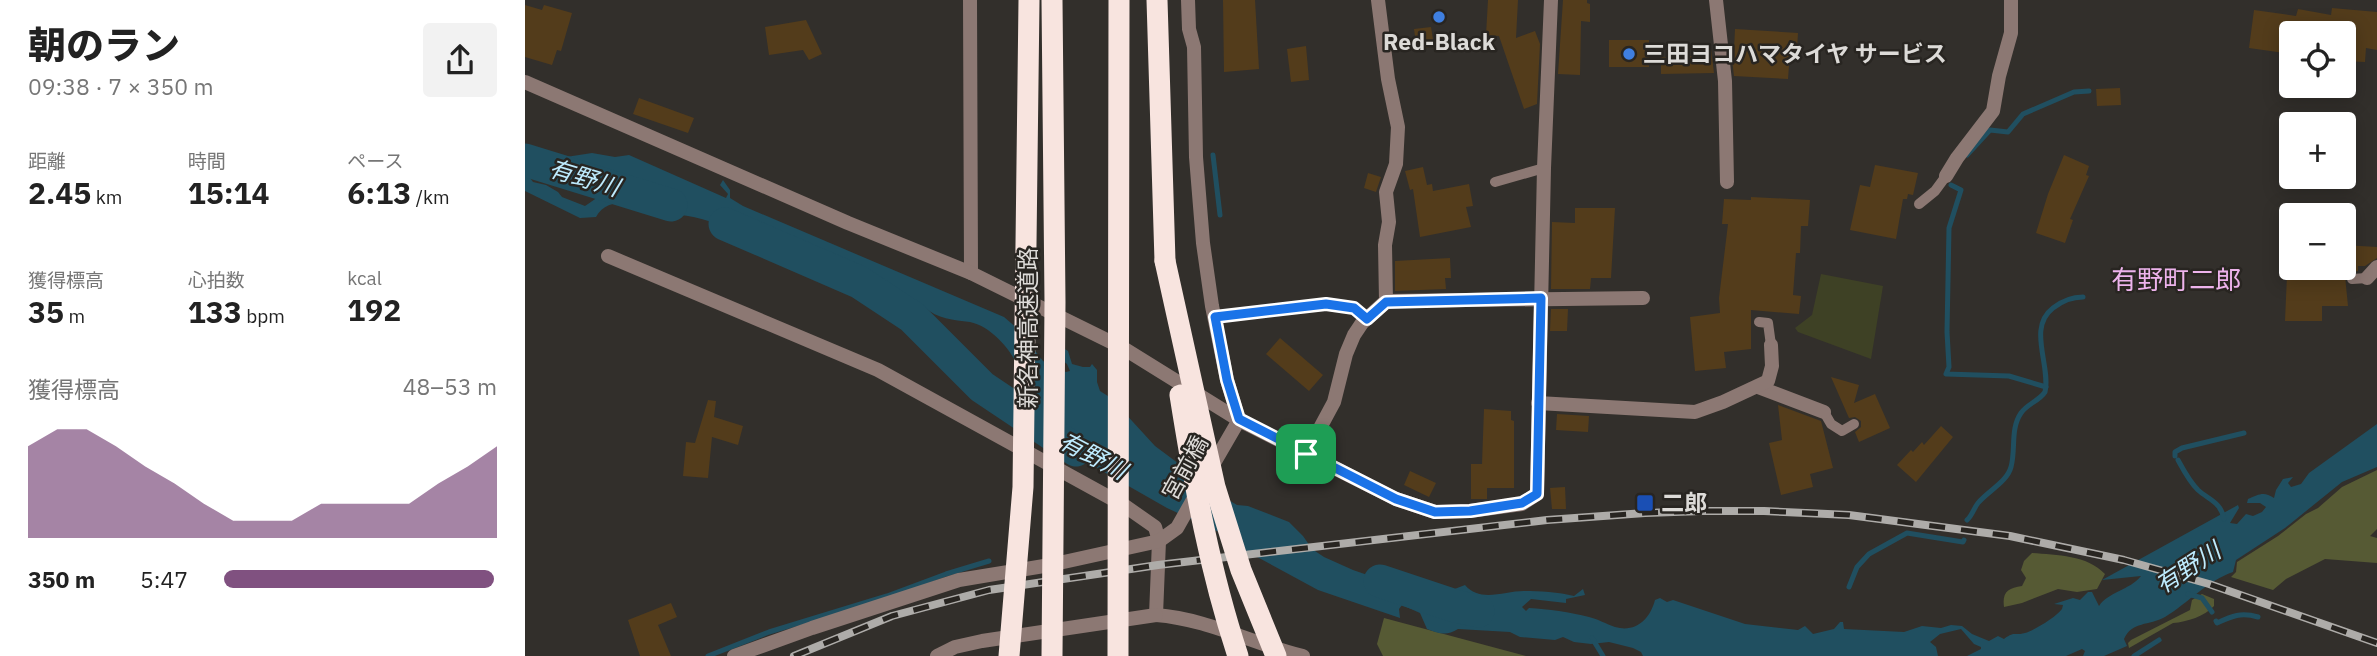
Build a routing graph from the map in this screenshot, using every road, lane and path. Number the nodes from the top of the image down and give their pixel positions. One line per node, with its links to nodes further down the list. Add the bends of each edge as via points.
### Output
1 (970, 0): 19 (street)
2 (1029, 0): 37 (highway, bridge, via 1023,486)
3 (1052, 0): 38 (highway, 新名神高速道路, bridge)
4 (1119, 0): 39 (highway, bridge)
5 (1157, 0): 18 (highway)
6 (1188, 0): 23 (street, via 1199,200)
7 (1378, 0): 22 (street, via 1398,127 1396,164 1386,192)
8 (1551, 0): 12 (street)
9 (1716, 0): 15 (street, via 1725,81)
10 (2011, 0): 13 (street, via 2011,33 1993,111)
11 (525, 82): 19 (street)
12 (1544, 168): 14 (lane); 20 (street)
13 (1946, 176): 16 (lane)
14 (1495, 182)
15 (1727, 182)
16 (1919, 204)
17 (608, 256): 33 (street, via 878,370 1125,506 1156,527)
18 (1165, 261): 40 (highway, bridge, via 1191,466); 41 (highway, bridge, via 1215,487 1241,570)
19 (971, 273): 31 (street, via 1123,348)
20 (1541, 298): 21 (street); 22 (street); 28 (street)
21 (1643, 298)
22 (1386, 302): 24 (street)
23 (1215, 317): 24 (lane, via 1326,304 1354,308); 31 (street)
24 (1367, 319): 32 (street, via 1346,354 1334,402)
25 (1759, 322): 26 (lane, via 1768,323)
26 (1771, 345): 27 (street, via 1768,381)
27 (1758, 387): 28 (street, via 1695,412); 29 (street)
28 (1538, 403): 32 (street, via 1537,494 1522,503 1435,512 1396,499)
29 (1823, 412): 30 (lane, via 1842,430)
30 (1854, 424)
31 (1236, 425): 32 (street); 33 (street, 宮前橋, bridge, via 1177,528)
32 (1306, 454)
33 (1159, 541): 34 (street); 35 (street, via 958,580)
34 (1156, 615): 36 (street, via 982,641); 42 (street, via 1182,617)
35 (734, 656)
36 (937, 656)
37 (1009, 656)
38 (1052, 656)
39 (1118, 656)
40 (1238, 656)
41 (1276, 656)
42 (1303, 656)

